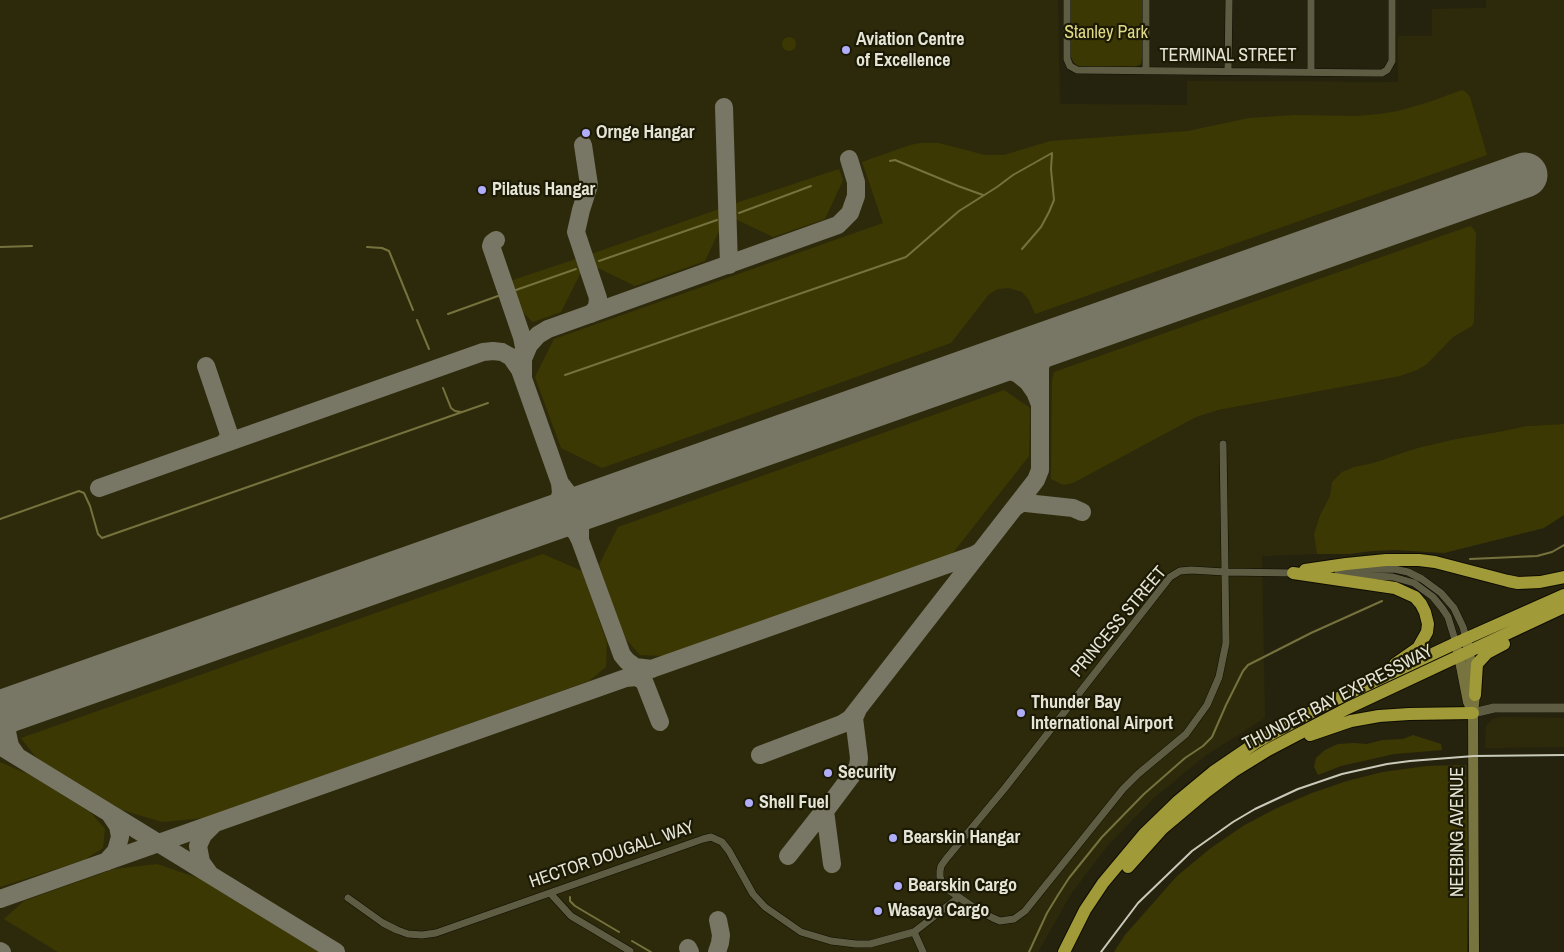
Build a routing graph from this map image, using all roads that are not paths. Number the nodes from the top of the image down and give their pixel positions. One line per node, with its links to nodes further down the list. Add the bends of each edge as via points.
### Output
1 (1066, 0): 6 (street, TERMINAL STREET, via 1067,59 1070,66 1077,70)
2 (1146, 0): 6 (street)
3 (1229, 0): 7 (street)
4 (1311, 0): 8 (street)
5 (1392, 0): 8 (street, TERMINAL STREET, via 1392,61 1387,70 1382,73)
6 (1146, 71): 7 (street, TERMINAL STREET)
7 (1228, 71): 8 (street, TERMINAL STREET)
8 (1311, 72)
9 (1223, 444): 10 (street, PRINCESS STREET)
10 (1225, 572): 11 (street, PRINCESS STREET); 23 (street, PRINCESS STREET, via 1180,571 1164,585 941,866 942,882); 23 (street, PRINCESS STREET, via 1224,658 1212,696 1194,724 1123,789 1020,916 1000,921)
11 (1293, 573): 12 (highway, via 1346,564 1419,560 1513,582 1540,582); 15 (street, PRINCESS STREET, via 1387,568 1408,572 1430,584 1450,603 1460,621); 18 (highway, via 1395,588 1415,597 1422,604 1427,618 1426,632 1418,648)
12 (1564, 577)
13 (1564, 595): 15 (highway, THUNDER BAY EXPRESSWAY)
14 (1564, 607): 16 (highway, THUNDER BAY EXPRESSWAY); 17 (highway, via 1483,657 1476,668)
15 (1461, 641): 16 (main road, NEEBING AVENUE); 18 (highway, THUNDER BAY EXPRESSWAY)
16 (1464, 654): 17 (main road, NEEBING AVENUE); 20 (main road, NEEBING AVENUE, via 1468,702); 21 (highway, THUNDER BAY EXPRESSWAY, via 1348,708)
17 (1474, 694): 20 (main road, NEEBING AVENUE)
18 (1330, 702): 26 (highway, THUNDER BAY EXPRESSWAY, via 1257,742 1178,801 1144,834 1103,883)
19 (1564, 708): 20 (street, via 1494,708)
20 (1474, 713): 21 (highway, via 1409,714 1351,721); 30 (main road, NEEBING AVENUE)
21 (1268, 750): 26 (highway, THUNDER BAY EXPRESSWAY, via 1234,771 1162,828)
22 (550, 893): 24 (street, HECTOR DOUGALL WAY, via 448,930 422,935 397,930); 25 (street, HECTOR DOUGALL WAY, via 711,837 722,842 729,851 753,894 765,907 801,932 831,941 870,944); 27 (street, via 571,916)
23 (959, 897): 25 (street)
24 (348, 898)
25 (914, 932): 28 (street)
26 (1074, 933): 29 (highway)
27 (630, 951)
28 (923, 952)
29 (1064, 952)
30 (1474, 952)

